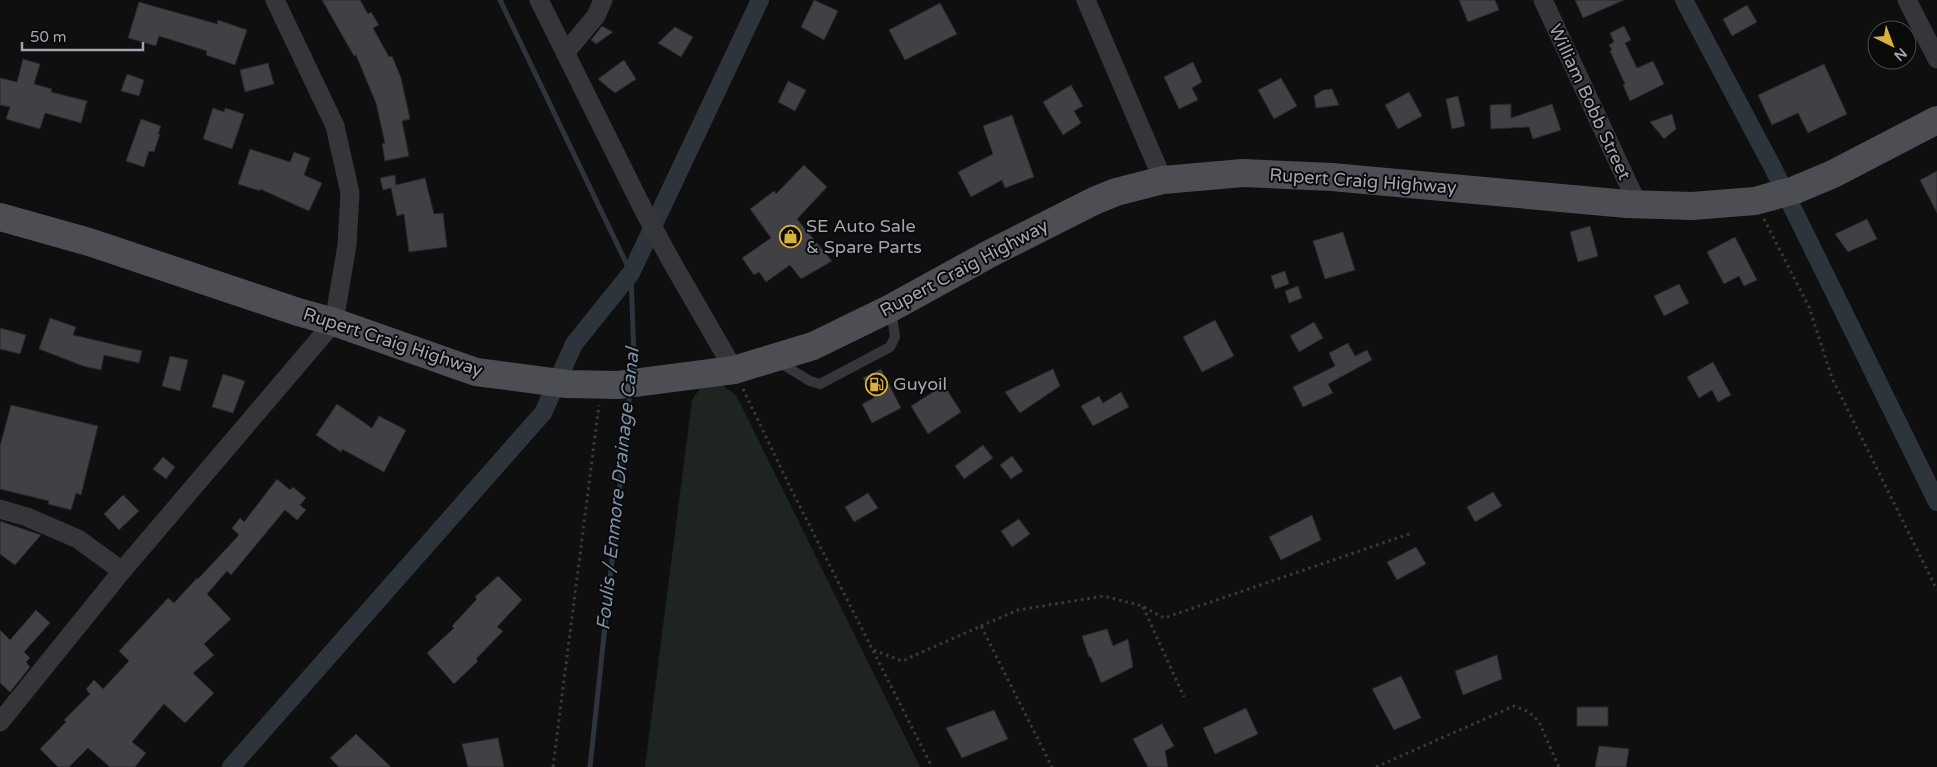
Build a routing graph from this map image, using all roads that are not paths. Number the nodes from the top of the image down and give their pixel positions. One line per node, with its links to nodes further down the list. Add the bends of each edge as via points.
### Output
1 (274, 0): 14 (street, via 335,126 350,193 347,245)
2 (539, 0): 7 (street)
3 (603, 0): 7 (street, via 596,16)
4 (1086, 0): 10 (street)
5 (1543, 0): 11 (street, William Bobb Street)
6 (1907, 0): 8 (street)
7 (565, 53): 16 (street, via 644,211)
8 (1937, 59)
9 (1937, 120): 11 (main road, Rupert Craig Highway, via 1833,174 1774,196 1692,206)
10 (1163, 180): 11 (main road, Rupert Craig Highway, via 1243,173 1332,177); 13 (main road, Rupert Craig Highway, via 1094,201)
11 (1638, 205)
12 (0, 217): 14 (main road, Rupert Craig Highway, via 89,242)
13 (891, 308): 15 (main road, Rupert Craig Highway, via 813,346); 15 (lane, via 895,337 890,348 820,384)
14 (334, 322): 16 (main road, Rupert Craig Highway, via 476,372 567,384 675,379); 18 (street)
15 (772, 358): 16 (main road, Rupert Craig Highway)
16 (734, 370)
17 (0, 509): 18 (street, via 78,539)
18 (122, 571): 19 (street)
19 (0, 722)

